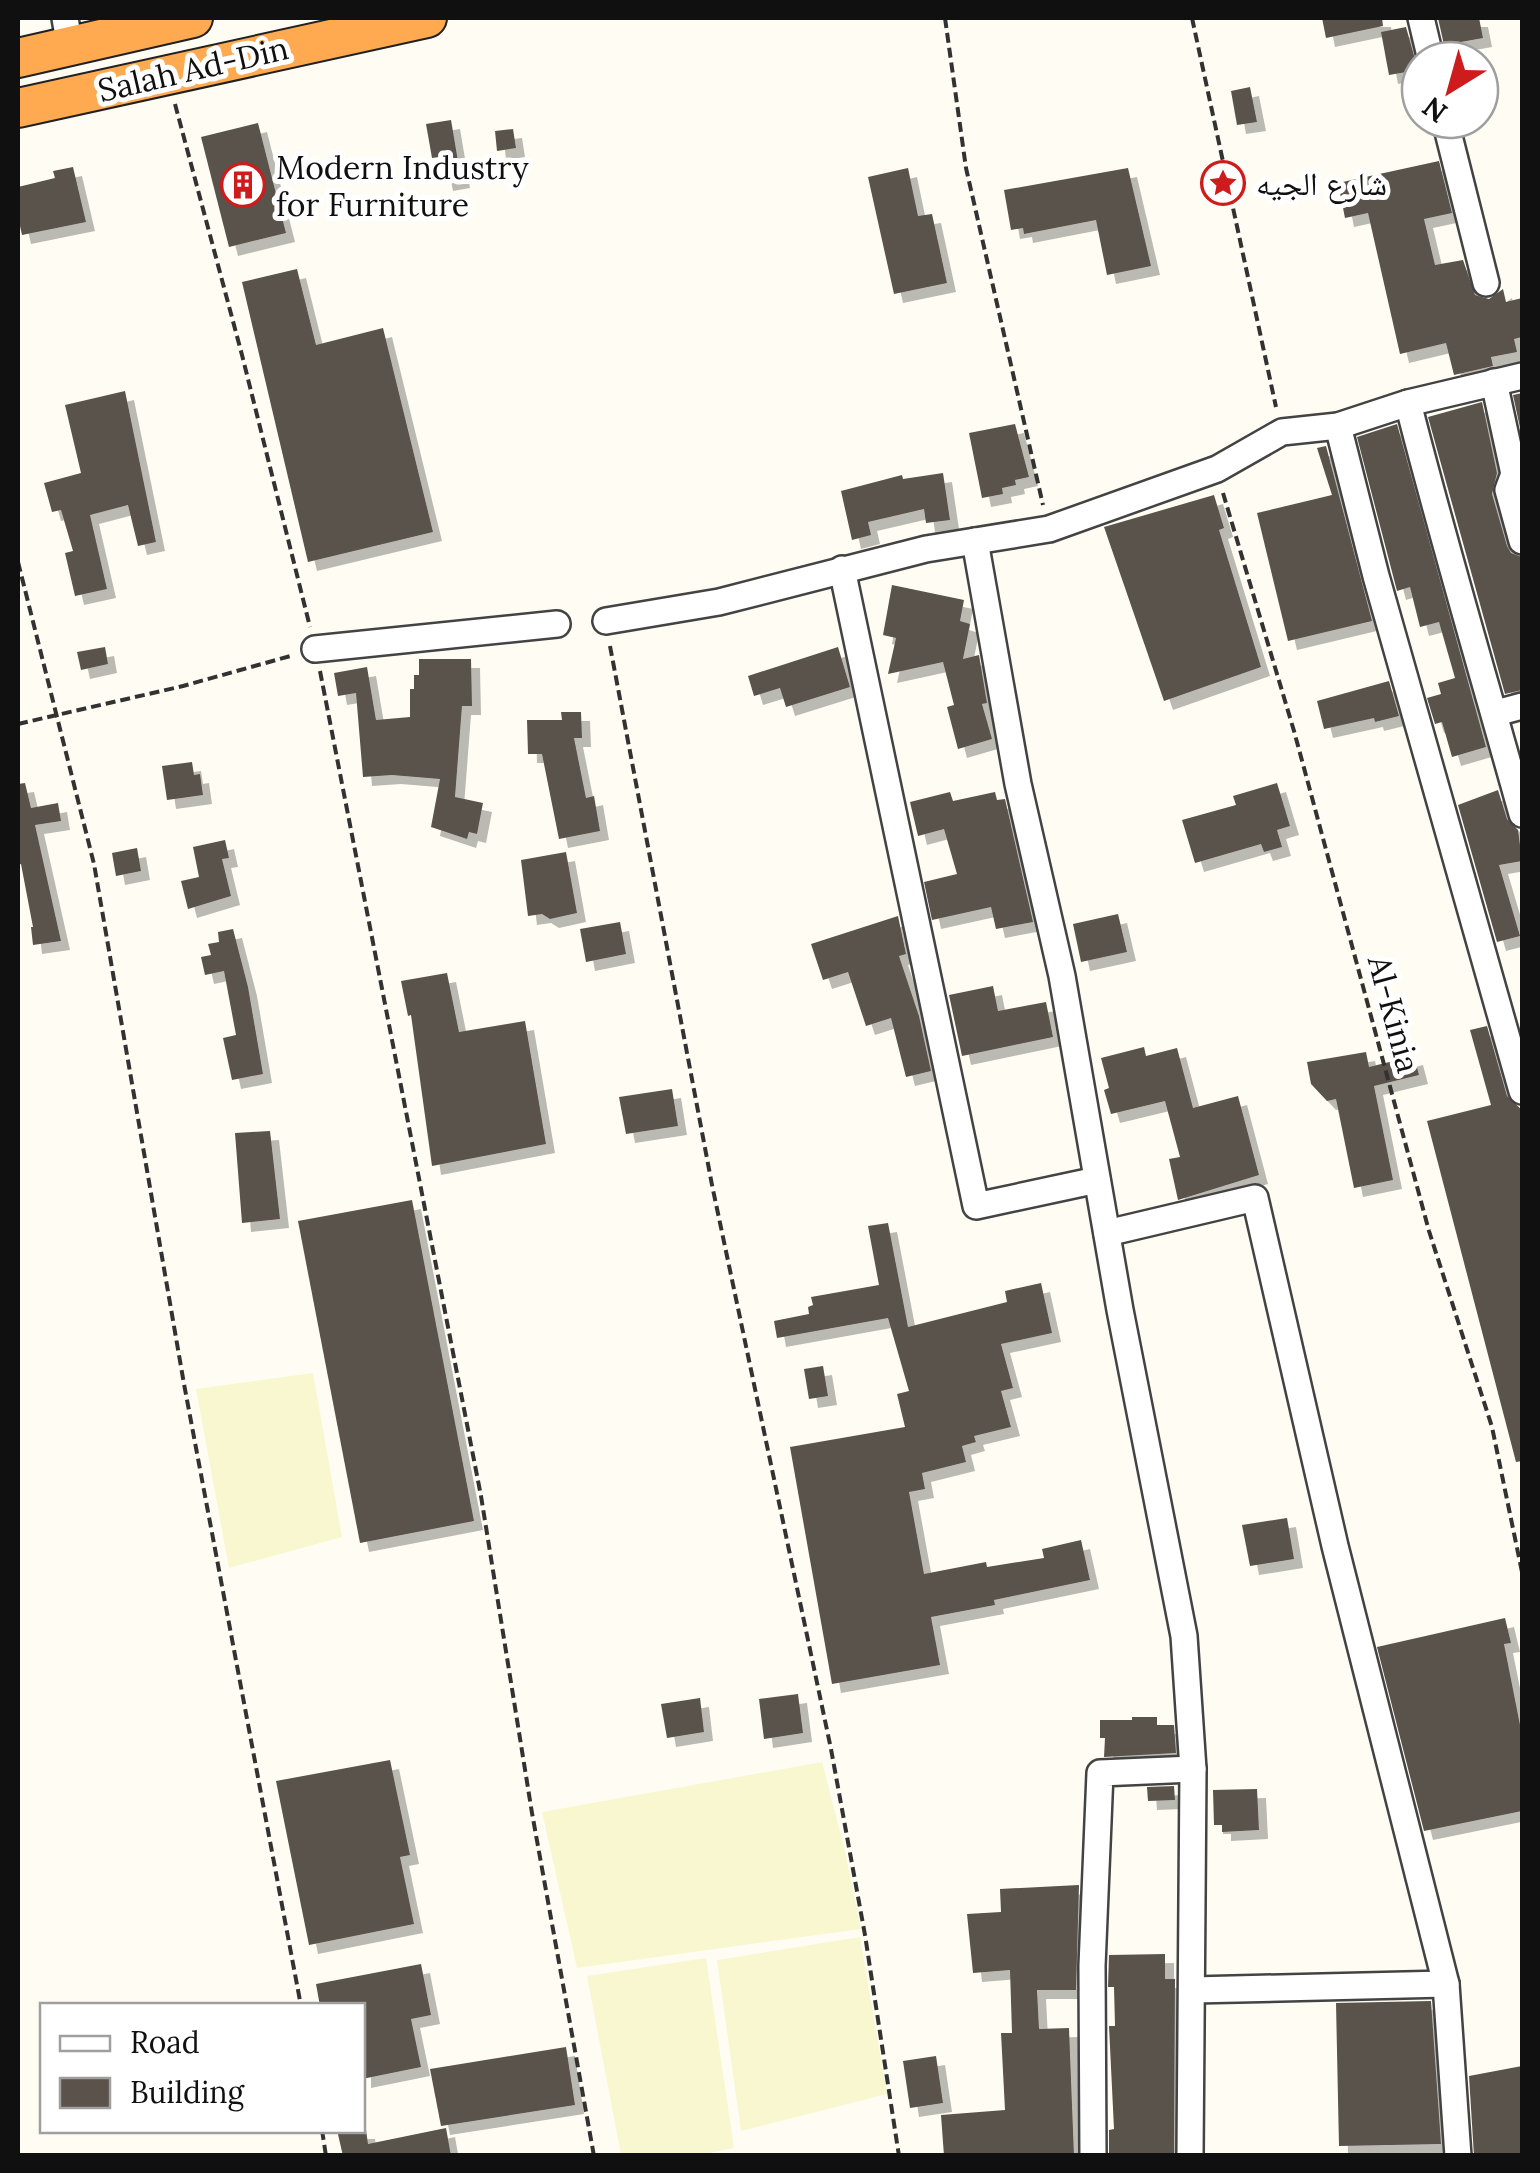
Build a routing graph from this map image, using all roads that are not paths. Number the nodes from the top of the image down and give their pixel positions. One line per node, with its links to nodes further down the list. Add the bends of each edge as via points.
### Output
1 (193, 18): 3 (highway, Salah Ad-Din)
2 (427, 18): 5 (highway, Salah Ad-Din)
3 (68, 33): 4 (highway, Salah Ad-Din)
4 (18, 58)
5 (18, 108)
6 (1450, 140): 7 (street)
7 (1486, 282)
8 (1522, 376): 9 (street)
9 (1494, 382): 10 (street); 13 (street)
10 (1408, 403): 11 (street); 19 (street)
11 (1338, 426): 12 (street, via 1282,432 1217,470 1049,529); 22 (street)
12 (975, 541): 14 (street); 23 (street)
13 (1522, 541)
14 (842, 569): 15 (street, via 719,602); 23 (street, via 976,1206)
15 (606, 621)
16 (556, 624): 17 (street)
17 (315, 649)
18 (1522, 706): 19 (street)
19 (1496, 713): 20 (street)
20 (1517, 778): 21 (street)
21 (1522, 814)
22 (1522, 1091)
23 (1097, 1180): 24 (street)
24 (1107, 1233): 25 (street, via 1184,1636); 26 (street, via 1254,1198)
25 (1193, 1769): 27 (street); 28 (street, via 1100,1773)
26 (1446, 1984): 27 (street); 30 (street)
27 (1193, 1990): 29 (street)
28 (1093, 2156)
29 (1190, 2156)
30 (1458, 2156)

